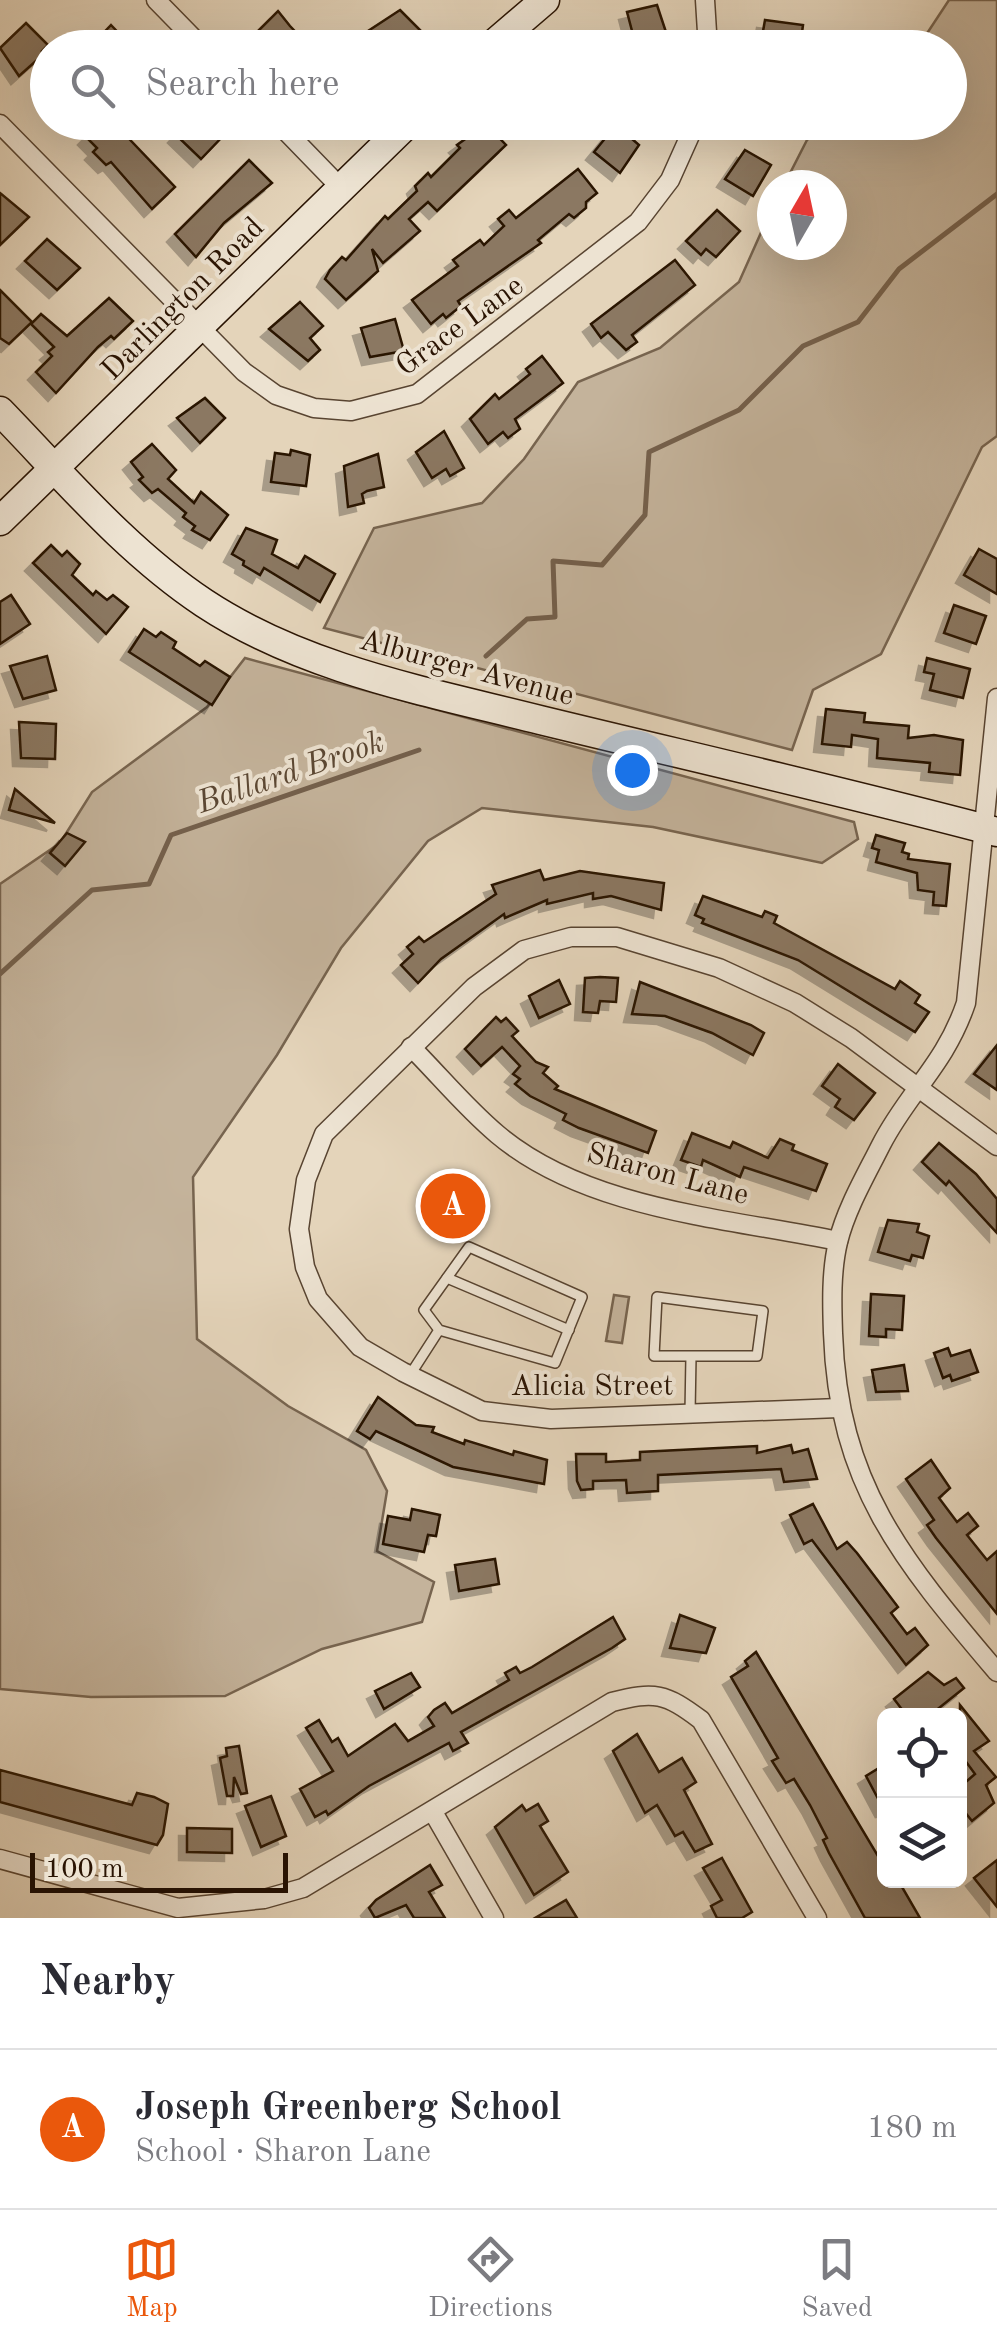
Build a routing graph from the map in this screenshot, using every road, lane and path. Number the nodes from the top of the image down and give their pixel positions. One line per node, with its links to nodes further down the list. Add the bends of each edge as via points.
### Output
1 (156, 0): 4 (street)
2 (545, 0): 5 (street)
3 (704, 0): 6 (street)
4 (185, 30)
5 (509, 30)
6 (706, 30)
7 (0, 124): 12 (street, Grace Lane)
8 (294, 140): 11 (street)
9 (390, 140): 11 (street, Darlington Road)
10 (688, 140): 12 (street, Grace Lane, via 670,180 638,222 417,394 352,411 314,408 254,380)
11 (340, 187): 12 (street, Darlington Road)
12 (200, 327): 14 (street, Darlington Road)
13 (0, 411): 14 (street, Alburger Avenue)
14 (55, 467): 15 (street, Darlington Road); 17 (street, Alburger Avenue, via 165,575 238,623 313,659)
15 (0, 521)
16 (997, 698): 17 (street)
17 (991, 831): 19 (street, via 966,1003 953,1042)
18 (410, 1046): 19 (street, Alicia Street, via 524,950 571,937 617,937 719,968 794,1003); 21 (street, Sharon Lane, via 498,1135 564,1174 654,1203); 26 (street, Alicia Street, via 324,1134 306,1180 299,1229 318,1300 360,1347)
19 (921, 1088): 20 (street, Alicia Street); 21 (street, via 884,1140)
20 (997, 1146)
21 (838, 1241): 27 (street, via 832,1316)
22 (447, 1278): 23 (lane, via 424,1310); 24 (lane); 24 (lane, via 469,1248 582,1297)
23 (439, 1330): 24 (lane, via 555,1363); 26 (lane)
24 (569, 1330)
25 (691, 1356): 25 (lane, via 757,1356 763,1311 657,1297 654,1356); 28 (lane)
26 (410, 1375): 28 (street, Alicia Street, via 482,1411 551,1419)
27 (838, 1408): 28 (street, Alicia Street); 29 (street, via 870,1502 909,1564)
28 (690, 1414)
29 (997, 1672)
30 (433, 1812): 32 (street, via 304,1888); 33 (street); 34 (street, via 612,1702 650,1692 702,1720)
31 (0, 1859): 32 (street)
32 (180, 1913)
33 (494, 1918)
34 (817, 1918)

